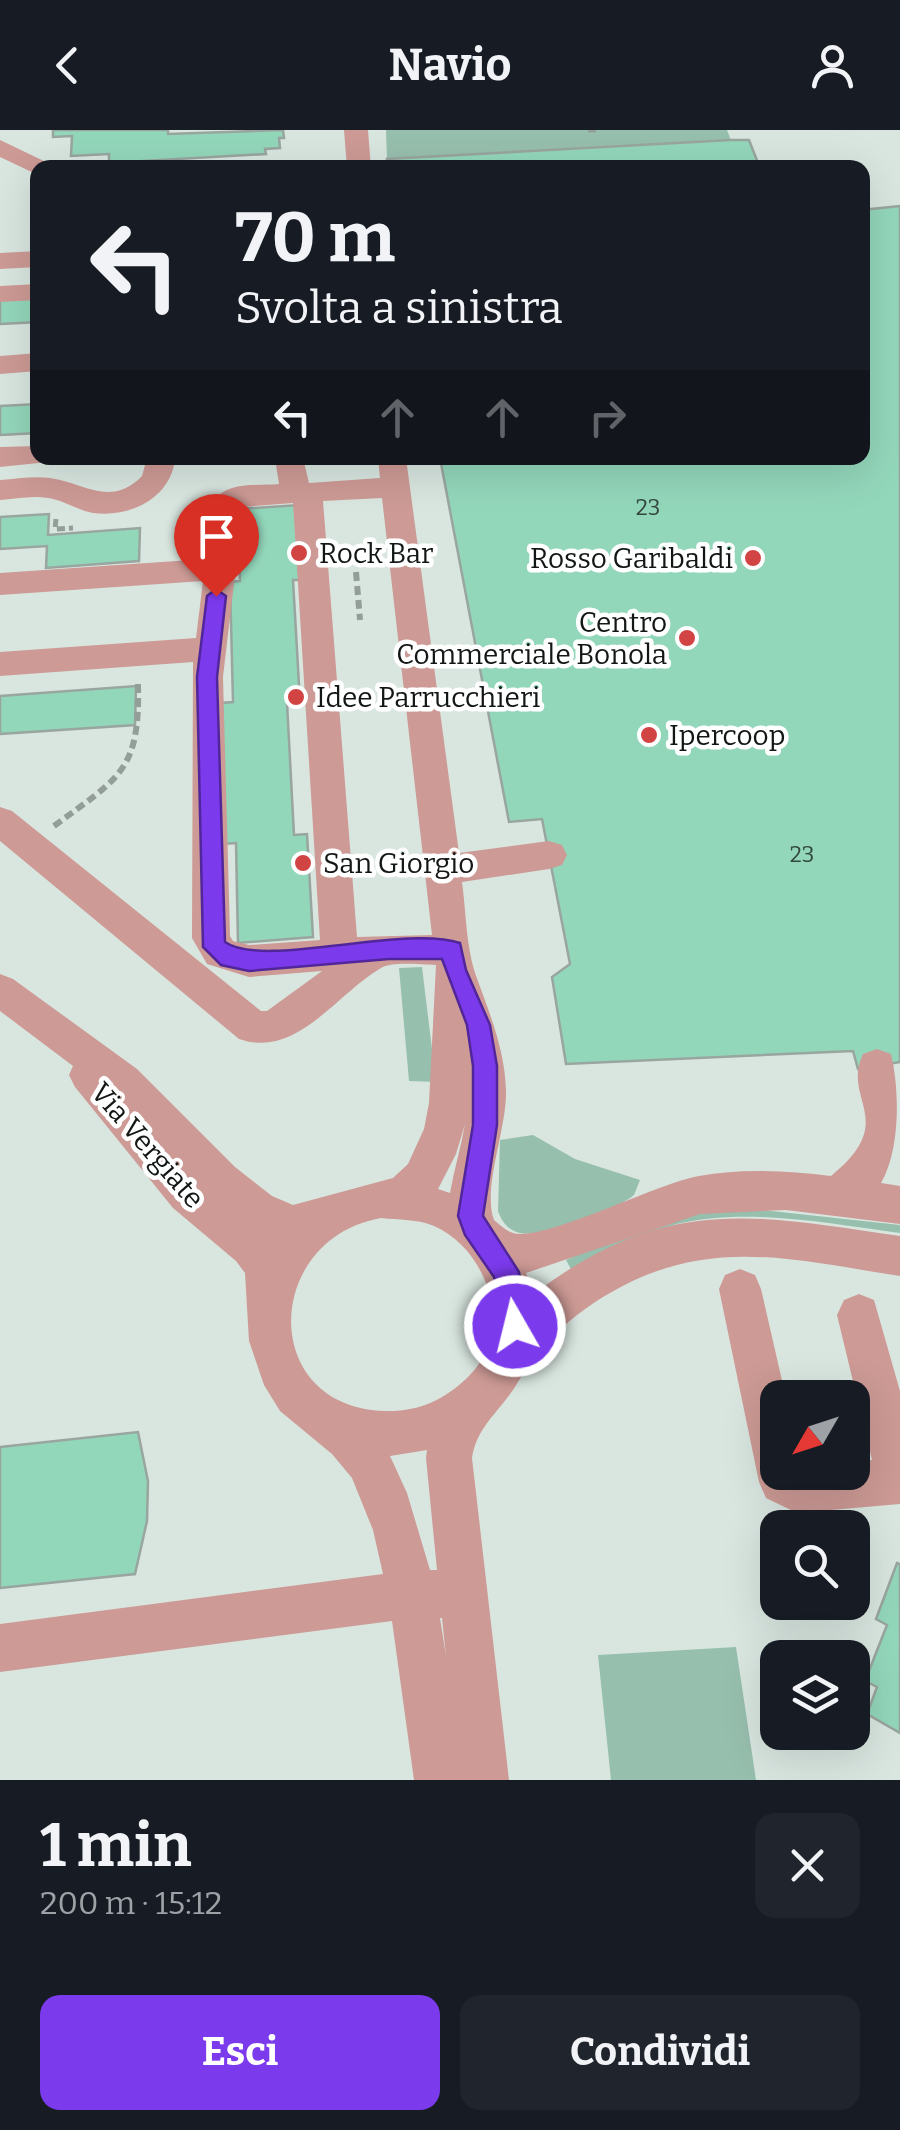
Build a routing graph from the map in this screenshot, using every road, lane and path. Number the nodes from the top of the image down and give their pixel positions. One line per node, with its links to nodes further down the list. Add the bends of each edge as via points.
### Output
1 (356, 130): 5 (street)
2 (588, 130): 3 (path)
3 (597, 130)
4 (0, 148): 6 (street)
5 (358, 160)
6 (30, 163)
7 (30, 260): 8 (street)
8 (0, 262)
9 (30, 292): 10 (street)
10 (0, 294)
11 (30, 363): 12 (street)
12 (0, 365)
13 (30, 455): 14 (street)
14 (0, 457)
15 (160, 465): 18 (street, via 151,486 117,502 85,502 53,488)
16 (292, 465): 19 (street)
17 (394, 472): 19 (street); 29 (street)
18 (0, 490)
19 (302, 493): 20 (street, via 229,501); 31 (street)
20 (220, 569): 22 (street); 24 (street)
21 (356, 572): 23 (path)
22 (0, 584)
23 (360, 620)
24 (210, 650): 25 (street); 31 (street, via 214,947 249,961)
25 (0, 664)
26 (121, 684): 27 (path, via 138,682 132,751 102,789)
27 (15, 833): 30 (street, via 253,1027 280,1023 356,964)
28 (549, 856): 29 (street)
29 (442, 870): 32 (street)
30 (389, 950): 31 (street); 32 (street)
31 (340, 954)
32 (453, 960): 37 (street, via 447,1119 421,1180 404,1196); 40 (street, via 483,1044 485,1125 470,1209)
33 (0, 990): 34 (street, Via Vergiate)
34 (56, 1034): 39 (street, Via Vergiate, via 123,1081 257,1210 292,1226); 43 (street, Via Vergiate, via 188,1195 258,1257)
35 (877, 1066): 36 (street, via 888,1110 883,1148 865,1175)
36 (839, 1195): 38 (street); 40 (street, via 706,1194 526,1254 505,1252)
37 (381, 1200): 39 (street); 40 (street, via 444,1210)
38 (900, 1205)
39 (327, 1219): 43 (street, via 291,1252)
40 (484, 1238): 45 (street, via 504,1266 513,1295 515,1326)
41 (900, 1256): 45 (street, via 730,1234 670,1242 546,1310 520,1336)
42 (740, 1289): 44 (street, via 778,1474 788,1488 900,1482)
43 (270, 1300): 47 (street, via 276,1362 293,1391)
44 (859, 1315)
45 (503, 1367): 46 (street)
46 (467, 1410): 47 (street, via 426,1431 392,1436); 48 (street, via 453,1430 449,1458)
47 (326, 1419): 49 (street, via 361,1451 378,1482)
48 (465, 1592): 49 (street); 52 (street)
49 (409, 1594): 50 (street); 51 (street)
50 (0, 1648)
51 (440, 1780)
52 (484, 1780)

